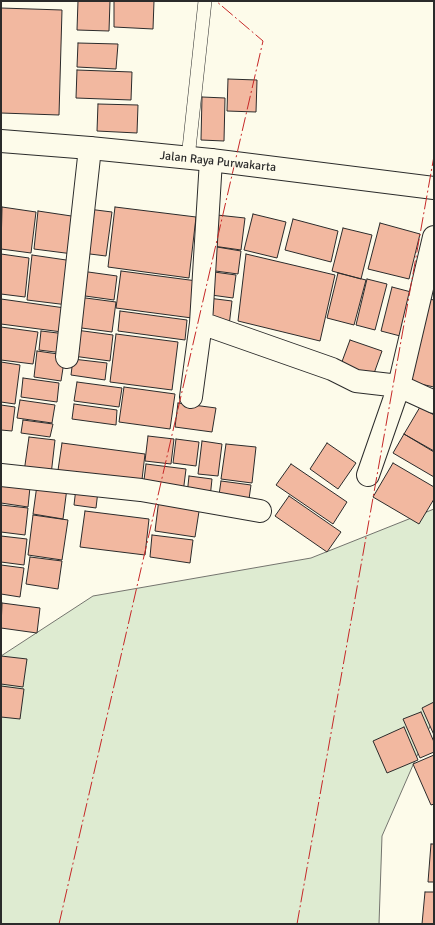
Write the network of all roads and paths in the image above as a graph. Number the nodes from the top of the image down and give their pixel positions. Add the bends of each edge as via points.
1 (205, 1) edge
2 (1, 141) edge
3 (90, 148) junction
4 (188, 158) junction
5 (211, 160) junction
6 (434, 188) edge
7 (434, 237) edge
8 (200, 323) junction
9 (67, 357) dead end
10 (399, 386) junction
11 (191, 397) dead end
12 (434, 402) edge
13 (1, 475) edge
14 (368, 475) dead end
15 (260, 511) dead end

1 - 4 lane
2 - 3 main road, Jalan Raya Purwakarta
3 - 4 main road, Jalan Raya Purwakarta
3 - 9 main road
4 - 5 main road, Jalan Raya Purwakarta
5 - 6 main road, Jalan Raya Purwakarta
5 - 8 main road
7 - 10 main road
8 - 10 main road via 332,369 356,381
8 - 11 main road
10 - 12 main road
10 - 14 main road
13 - 15 main road via 141,490

